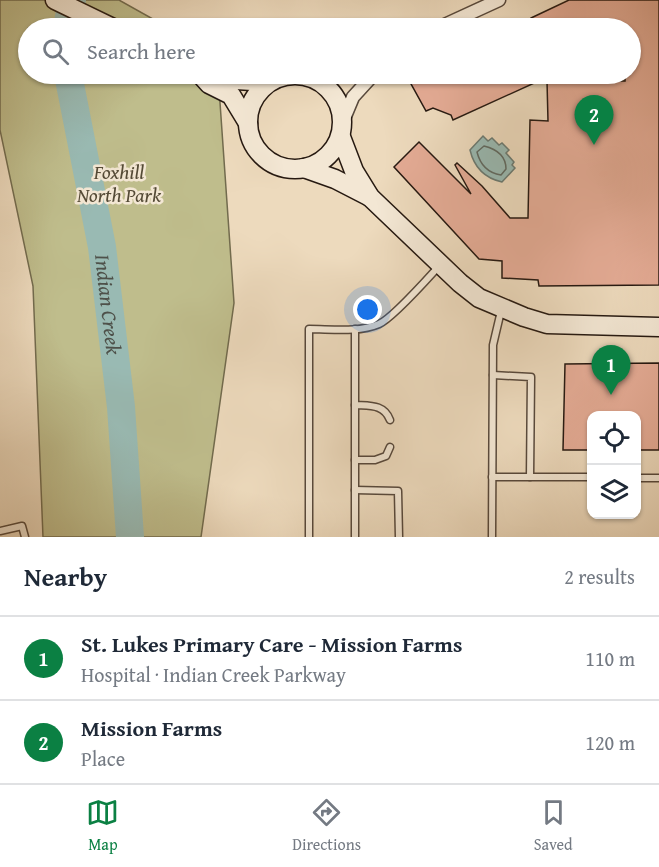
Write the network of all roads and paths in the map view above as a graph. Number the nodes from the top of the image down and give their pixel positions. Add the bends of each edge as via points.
1 (56, 0) edge
2 (499, 0) edge
3 (93, 18) edge
4 (460, 18) edge
5 (209, 84) edge
6 (268, 84) edge
7 (323, 84) edge
8 (365, 84) edge
9 (248, 123) junction
10 (342, 129) junction
11 (304, 168) junction
12 (370, 197) junction
13 (441, 265) junction
14 (501, 307) junction
15 (659, 327) edge
16 (355, 329) junction
17 (493, 375) junction
18 (355, 405) junction
19 (390, 420) dead end
20 (390, 447) dead end
21 (355, 460) junction
22 (492, 477) junction
23 (530, 477) junction
24 (587, 477) edge
25 (641, 478) edge
26 (659, 478) edge
27 (355, 490) junction
28 (0, 531) edge
29 (25, 537) edge
30 (309, 537) edge
31 (355, 537) edge
32 (399, 537) edge
33 (492, 537) edge

1 - 3 street
2 - 4 street
5 - 9 street via 231,95
6 - 9 street via 250,106
7 - 10 street via 340,105
8 - 10 street via 353,97
9 - 11 street via 259,153 272,164
10 - 11 street via 333,152
10 - 12 street via 354,171
11 - 12 street
12 - 13 street
13 - 14 street via 479,298
13 - 16 lane via 380,324
14 - 15 street via 547,324
14 - 17 lane via 493,345
16 - 18 lane
16 - 30 lane via 309,329
17 - 22 lane
17 - 23 lane via 531,377
18 - 19 lane via 379,407
18 - 21 lane
20 - 21 lane via 386,456
21 - 27 lane
22 - 23 lane
22 - 33 lane
23 - 24 lane
25 - 26 lane
27 - 31 lane
27 - 32 lane via 398,491
28 - 29 lane via 22,526

